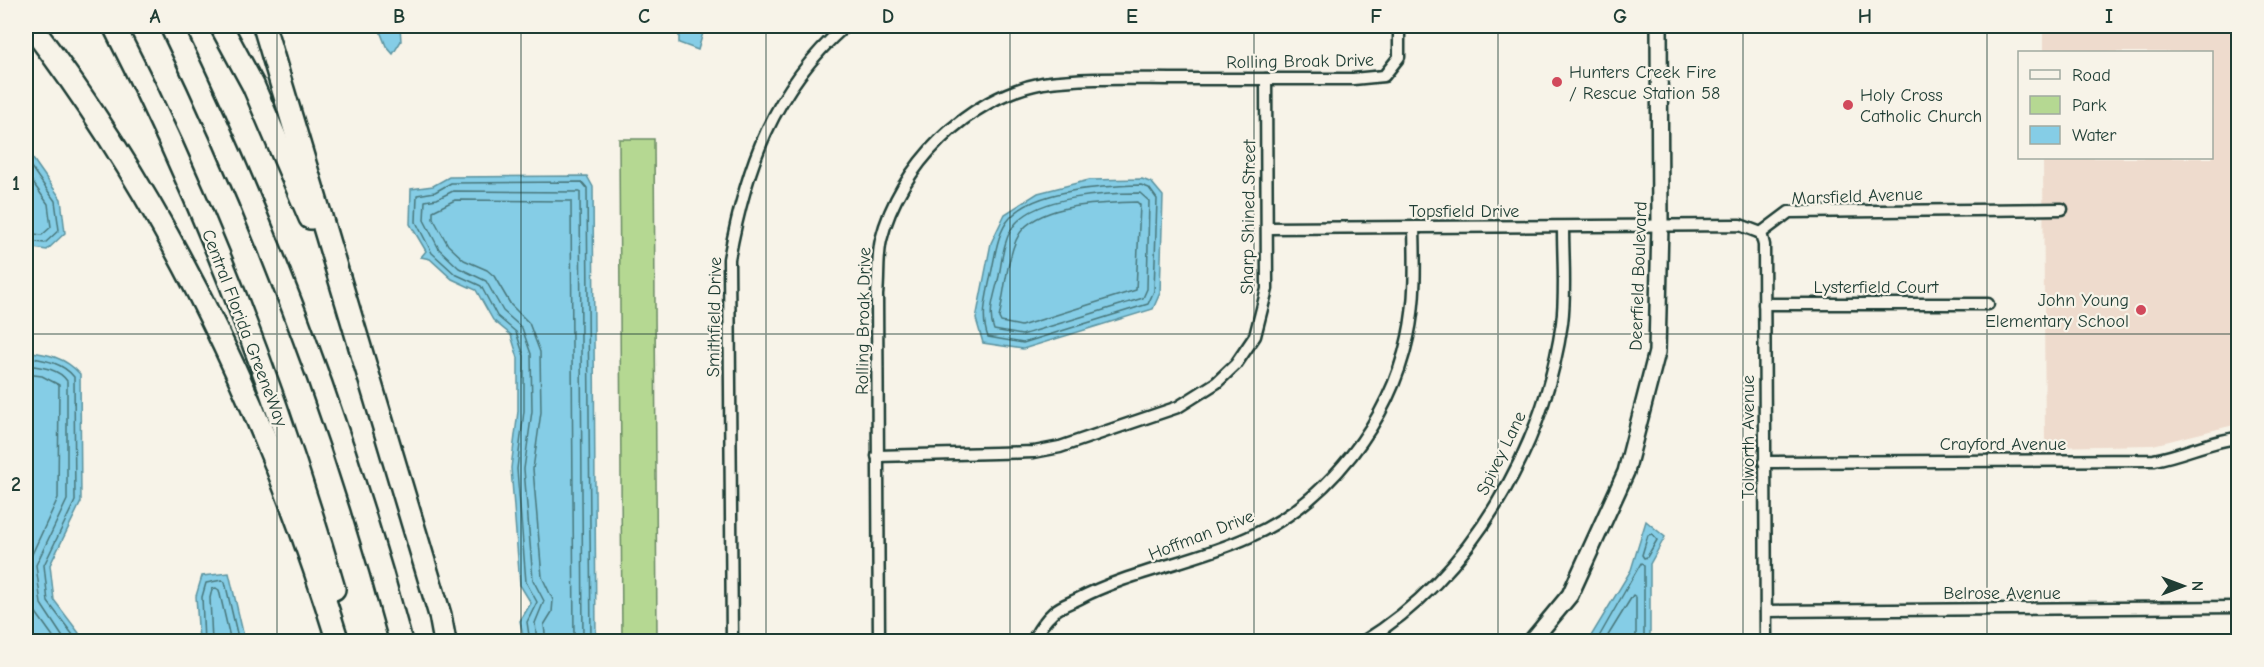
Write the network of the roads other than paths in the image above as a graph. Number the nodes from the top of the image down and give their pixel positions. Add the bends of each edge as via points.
1 (32, 26) edge
2 (114, 26) edge
3 (171, 26) edge
4 (221, 26) edge
5 (264, 26) edge
6 (845, 26) edge
7 (1399, 26) edge
8 (1659, 26) edge
9 (1266, 79) junction
10 (2062, 209) dead end
11 (1660, 225) junction
12 (1268, 228) junction
13 (1414, 228) junction
14 (1563, 228) junction
15 (1761, 233) junction
16 (347, 302) junction
17 (1764, 304) junction
18 (1988, 304) dead end
19 (2238, 438) edge
20 (878, 456) junction
21 (1764, 462) junction
22 (2238, 607) edge
23 (1766, 611) junction
24 (338, 642) edge
25 (348, 642) edge
26 (401, 642) edge
27 (445, 642) edge
28 (732, 642) edge
29 (879, 642) edge
30 (1033, 642) edge
31 (1363, 642) edge
32 (1531, 642) edge
33 (1766, 642) edge

1 - 24 highway via 75,83 147,196 207,308 252,407
2 - 25 highway, Central Florida GreeneWay via 180,165 247,330 300,478
3 - 26 highway via 227,144 303,332 352,472
4 - 16 highway via 253,86
5 - 16 highway
6 - 28 street, Smithfield Drive via 790,85 759,147 740,201 729,259
7 - 9 street, Rolling Broak Drive via 1400,57 1384,76
8 - 11 street, Deerfield Boulevard
9 - 12 street, Sharp Shined Street
9 - 20 street, Rolling Broak Drive via 1043,84 1011,94 972,114 943,135 911,172 893,204 881,242
10 - 15 street, Marsfield Avenue via 1789,212
11 - 14 street, Topsfield Drive
11 - 15 street via 1740,225
11 - 32 street, Deerfield Boulevard via 1658,352 1626,472 1570,594
12 - 13 street, Topsfield Drive
12 - 20 street, Sharp Shined Street via 1267,289 1255,336 1236,364 1216,383 1178,407 1034,452
13 - 14 street, Topsfield Drive
13 - 30 street, Hoffman Drive via 1416,284 1408,337 1395,378 1383,407 1336,473 1308,500 1250,537 1096,589 1054,611
14 - 31 street, Spivey Lane via 1562,322 1533,433 1508,485 1447,570
15 - 17 street, Tolworth Avenue
16 - 27 highway via 395,457
17 - 18 street, Lysterfield Court
17 - 21 street, Tolworth Avenue
19 - 21 street, Crayford Avenue via 2154,460
20 - 29 street, Rolling Broak Drive
21 - 23 street, Tolworth Avenue
22 - 23 street, Belrose Avenue
23 - 33 street, Tolworth Avenue

